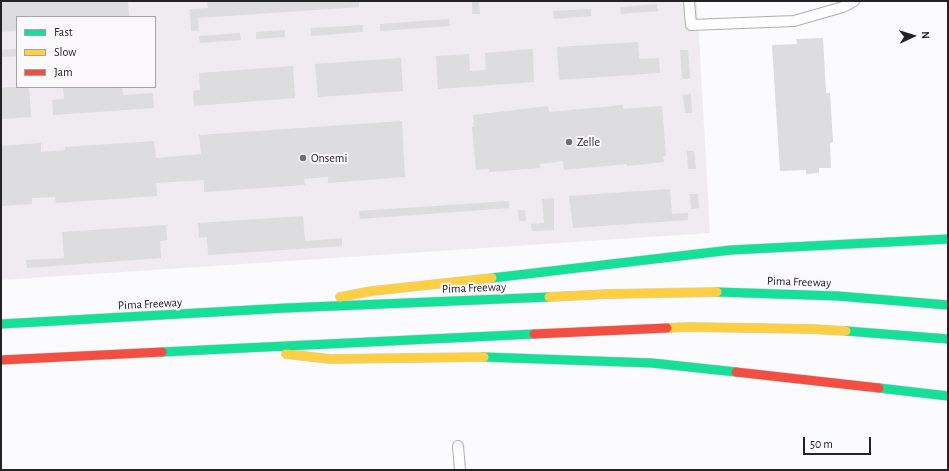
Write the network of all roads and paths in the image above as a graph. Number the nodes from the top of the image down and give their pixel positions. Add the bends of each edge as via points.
1 (689, 1) edge
2 (854, 1) edge
3 (948, 239) edge
4 (948, 305) edge
5 (286, 308) junction
6 (1, 324) edge
7 (948, 339) edge
8 (233, 348) junction
9 (1, 360) edge
10 (948, 396) edge
11 (458, 446) dead end
12 (460, 470) edge

1 - 2 street via 691,25 794,21 843,7
3 - 5 highway via 723,251 372,290
4 - 5 highway, Pima Freeway via 838,296 730,292 608,294
5 - 6 highway, Pima Freeway
7 - 8 highway via 866,332 689,327
8 - 9 highway
8 - 10 highway via 330,359 483,357 652,363
11 - 12 street

